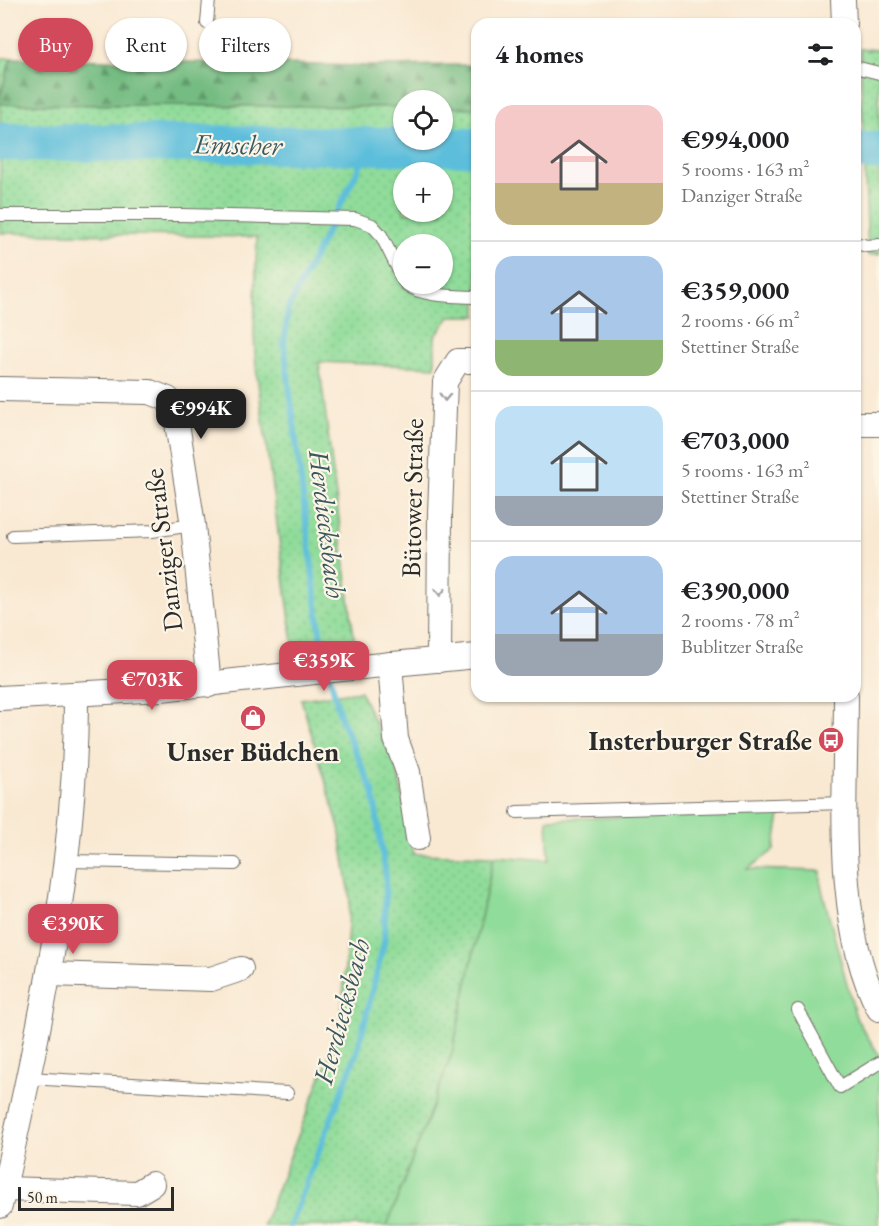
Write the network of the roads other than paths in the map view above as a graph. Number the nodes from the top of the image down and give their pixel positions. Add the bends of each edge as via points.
1 (209, 0) edge
2 (843, 0) edge
3 (207, 18) edge
4 (844, 18) edge
5 (861, 68) edge
6 (879, 73) edge
7 (0, 214) edge
8 (861, 244) edge
9 (879, 245) edge
10 (393, 259) edge
11 (434, 294) edge
12 (471, 297) edge
13 (471, 361) edge
14 (0, 390) edge
15 (861, 424) edge
16 (879, 424) edge
17 (193, 525) junction
18 (13, 536) dead end
19 (471, 657) edge
20 (439, 660) junction
21 (390, 664) junction
22 (208, 685) junction
23 (76, 695) junction
24 (0, 698) edge
25 (846, 702) edge
26 (846, 803) junction
27 (517, 812) dead end
28 (418, 838) dead end
29 (67, 861) junction
30 (235, 864) dead end
31 (241, 969) dead end
32 (49, 974) junction
33 (879, 1009) edge
34 (798, 1010) dead end
35 (879, 1063) edge
36 (28, 1078) junction
37 (287, 1093) dead end
38 (152, 1184) dead end
39 (2, 1198) edge

1 - 3 lane
2 - 4 street
5 - 6 lane
7 - 10 lane via 356,219 372,225
8 - 9 lane
11 - 12 lane
13 -> 20 street, Bütower Straße via 458,361 445,382
14 - 17 street, Danziger Straße via 150,392 168,399 176,417
15 - 16 street
17 - 18 lane via 152,531
17 - 22 street, Danziger Straße
19 - 20 street
20 - 21 street
21 - 22 street
21 - 28 street via 396,740 408,772
22 - 23 street
23 - 24 street
23 - 29 street via 75,774
25 - 26 street
26 - 27 lane
26 - 33 street via 845,867 851,914 862,964
29 - 30 lane
29 - 32 street
31 - 32 street via 211,979
32 - 36 street
34 - 35 lane via 840,1087
36 - 37 lane
36 - 39 street
38 - 39 street via 137,1193

